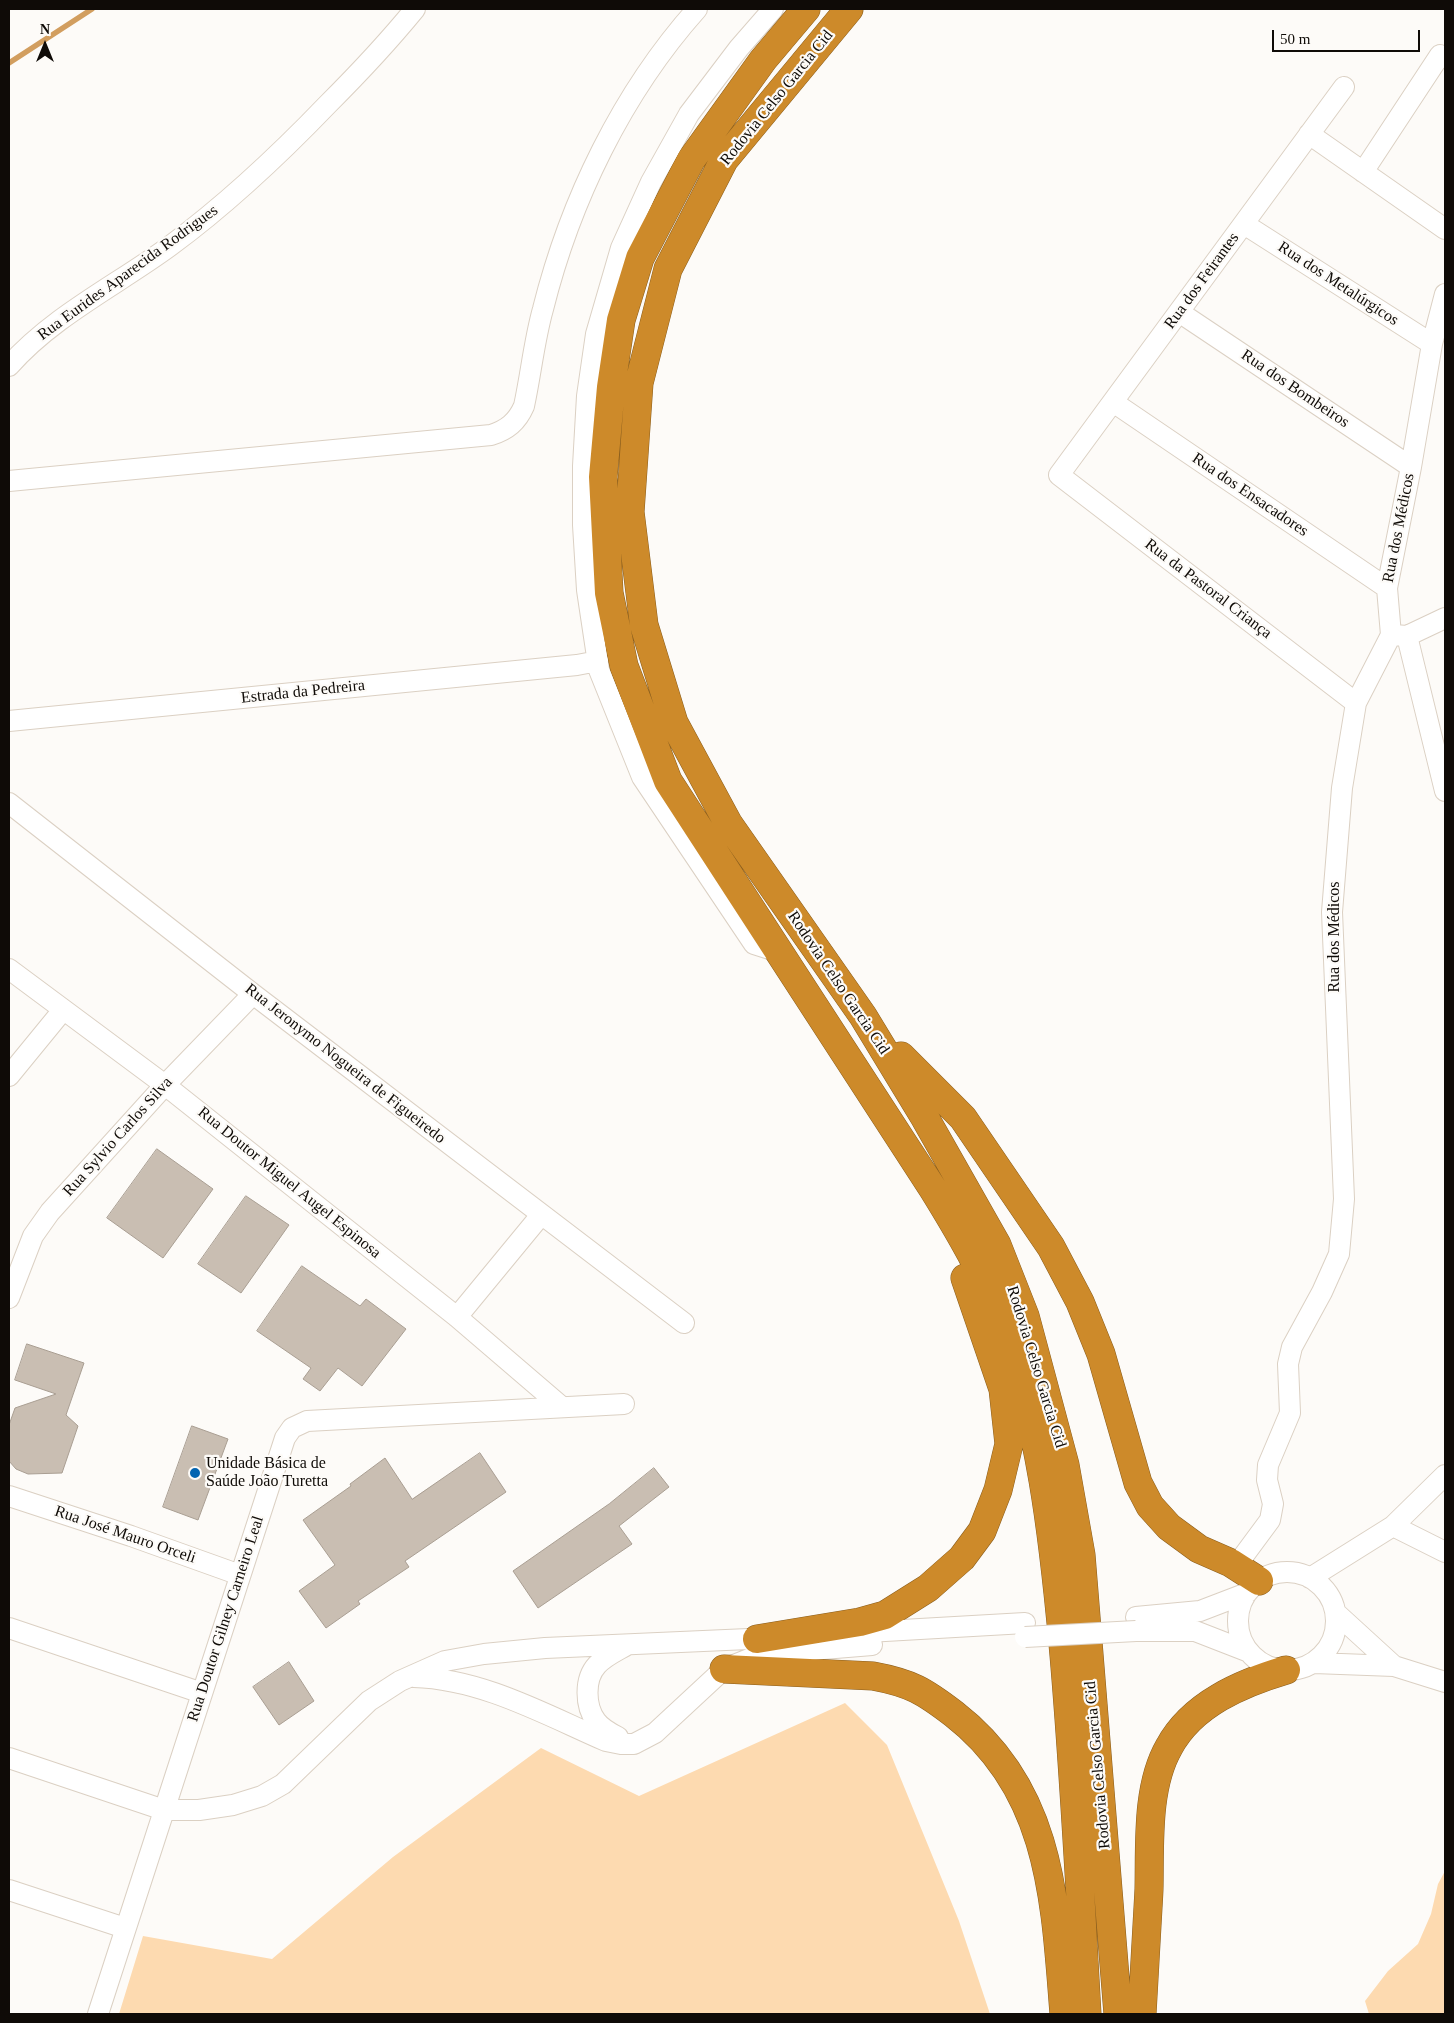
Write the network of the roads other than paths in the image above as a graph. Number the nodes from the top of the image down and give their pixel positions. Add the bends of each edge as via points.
1 (416, 9) edge
2 (697, 9) edge
3 (773, 9) edge
4 (806, 9) edge
5 (848, 9) edge
6 (1443, 56) edge
7 (1344, 86) dead end
8 (1309, 134) junction
9 (1363, 172) junction
10 (1244, 224) junction
11 (1445, 230) edge
12 (1445, 294) edge
13 (1179, 312) junction
14 (1432, 344) junction
15 (9, 366) edge
16 (1113, 402) junction
17 (1411, 467) junction
18 (1059, 475) joint
19 (9, 482) edge
20 (1387, 588) junction
21 (1445, 618) edge
22 (1399, 636) junction
23 (598, 661) junction
24 (1356, 703) junction
25 (9, 721) edge
26 (1445, 791) edge
27 (9, 803) edge
28 (779, 952) junction
29 (9, 969) edge
30 (253, 994) junction
31 (63, 1010) junction
32 (862, 1016) junction
33 (9, 1076) edge
34 (165, 1084) junction
35 (934, 1189) junction
36 (541, 1215) junction
37 (9, 1298) edge
38 (457, 1317) junction
39 (684, 1323) dead end
40 (624, 1404) dead end
41 (562, 1407) junction
42 (1445, 1475) edge
43 (9, 1496) edge
44 (1394, 1526) junction
45 (1445, 1552) edge
46 (1236, 1566) junction
47 (240, 1575) junction
48 (1310, 1578) junction
49 (1253, 1587) junction
50 (1336, 1613) junction
51 (1136, 1624) junction
52 (9, 1628) edge
53 (1026, 1630) junction
54 (757, 1639) junction
55 (629, 1644) junction
56 (1249, 1652) junction
57 (1314, 1663) junction
58 (1394, 1666) junction
59 (724, 1670) junction
60 (1286, 1670) junction
61 (412, 1677) junction
62 (1445, 1682) edge
63 (202, 1693) junction
64 (634, 1744) junction
65 (9, 1758) edge
66 (164, 1810) junction
67 (9, 1890) edge
68 (125, 1928) junction
69 (98, 2014) edge
70 (1064, 2014) edge
71 (1087, 2014) edge
72 (1118, 2014) edge
73 (1142, 2014) edge

1 - 15 street, Rua Eurides Aparecida Rodrigues via 345,87 258,173 171,245 54,325
2 - 19 street via 645,78 585,185 568,226 542,310 524,406 507,428 491,435
3 - 23 street via 689,114 651,182 621,248 596,334 587,406 583,525 586,590
4 - 28 highway, Rodovia Celso Garcia Cid via 763,60 692,160 640,258 621,320 603,477 609,593 624,666 668,781
5 - 32 highway, Rodovia Celso Garcia Cid via 724,160 668,269 639,383 630,512 644,625 674,723 728,823
6 - 9 street
7 - 8 street, Rua dos Feirantes
8 - 9 street
8 - 10 street, Rua dos Feirantes
9 - 11 street
10 - 13 street, Rua dos Feirantes
10 - 14 street, Rua dos Metalúrgicos
12 - 14 street, Rua dos Médicos
13 - 16 street, Rua dos Feirantes
13 - 17 street, Rua dos Bombeiros
14 - 17 street, Rua dos Médicos
16 - 18 street, Rua dos Feirantes
16 - 20 street, Rua dos Ensacadores
17 - 20 street, Rua dos Médicos
18 - 24 street, Rua da Pastoral Criança
20 - 22 street, Rua dos Médicos
21 - 22 street
22 - 24 street, Rua dos Médicos
22 - 26 street
23 - 25 street, Estrada da Pedreira
23 - 28 street via 642,777 754,944
24 - 46 street, Rua dos Médicos via 1342,788 1332,912 1344,1198 1339,1254 1292,1347 1288,1364 1290,1413 1268,1465 1267,1480 1273,1504 1270,1520
27 - 30 street, Rua Jeronymo Nogueira de Figueiredo
28 - 35 highway, Rodovia Celso Garcia Cid
29 - 31 street, Rua Doutor Miguel Augel Espinosa
30 - 34 street, Rua Sylvio Carlos Silva
30 - 36 street, Rua Jeronymo Nogueira de Figueiredo
31 - 33 street
31 - 34 street, Rua Doutor Miguel Augel Espinosa
32 - 46 highway via 963,1118 1051,1247 1080,1302 1101,1354 1138,1483 1150,1506 1170,1528 1199,1549
32 - 72 highway, Rodovia Celso Garcia Cid via 997,1245 1025,1316 1065,1465 1081,1555
34 - 37 street, Rua Sylvio Carlos Silva via 50,1212 33,1236
34 - 38 street, Rua Doutor Miguel Augel Espinosa
35 - 54 highway via 1003,1389 1009,1444 998,1490 982,1531 962,1558 928,1588 885,1615
35 - 71 highway, Rodovia Celso Garcia Cid via 962,1237 1002,1320 1023,1387 1040,1466 1055,1558 1068,1698
36 - 38 street
36 - 39 street, Rua Jeronymo Nogueira de Figueiredo
38 - 41 street, Rua Doutor Miguel Augel Espinosa
40 - 41 street, Rua Doutor Gilney Carneiro Leal
41 - 47 street, Rua Doutor Gilney Carneiro Leal via 299,1424 285,1438
42 - 44 street
43 - 47 street, Rua José Mauro Orceli
44 - 45 street
44 - 48 street
46 - 49 highway
47 - 63 street, Rua Doutor Gilney Carneiro Leal
48 - 49 street via 1287,1572 1274,1574
48 - 50 street via 1328,1594
49 - 51 street via 1200,1610
49 - 56 street via 1241,1604 1238,1616 1242,1641
50 - 57 street via 1332,1642
50 - 58 street
51 - 53 street
51 - 56 street via 1195,1631
52 - 63 street
53 - 54 street
53 - 59 street via 774,1652
54 - 55 street
55 - 61 street via 484,1654 445,1661
55 - 64 street via 596,1666 588,1684 588,1694 596,1721
56 - 60 street via 1265,1666
57 - 58 street
57 - 60 street via 1301,1669
58 - 62 street
59 - 64 street via 655,1733
59 - 70 highway via 873,1676 910,1684 933,1698 983,1740 1021,1794 1036,1827 1056,1911
60 - 73 highway via 1233,1689 1204,1708 1182,1728 1168,1748 1158,1775 1151,1821
61 - 64 street via 450,1680 485,1689 606,1741
61 - 66 street via 394,1684 369,1701 283,1784 262,1796 199,1810
63 - 66 street, Rua Doutor Gilney Carneiro Leal
65 - 66 street
66 - 68 street, Rua Doutor Gilney Carneiro Leal
67 - 68 street
68 - 69 street, Rua Doutor Gilney Carneiro Leal

